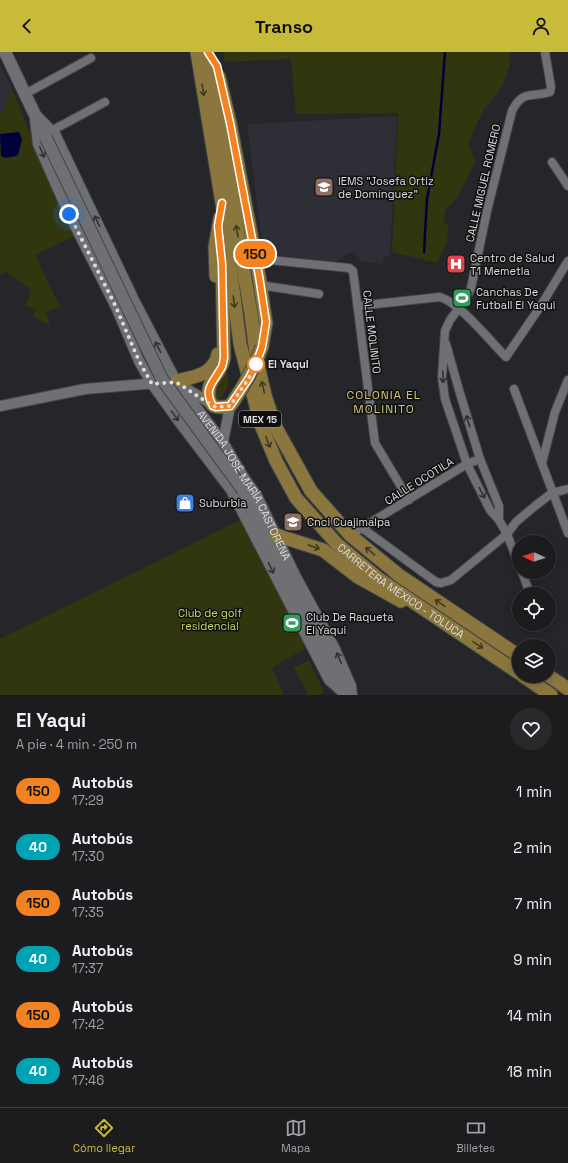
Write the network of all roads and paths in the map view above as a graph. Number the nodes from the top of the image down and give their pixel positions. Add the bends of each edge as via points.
1 (5, 52) edge
2 (197, 52) edge
3 (208, 52) edge
4 (545, 52) edge
5 (90, 58) dead end
6 (25, 94) junction
7 (105, 102) dead end
8 (34, 114) junction
9 (50, 134) junction
10 (552, 162) dead end
11 (568, 186) edge
12 (222, 203) junction
13 (218, 226) junction
14 (260, 259) dead end
15 (568, 261) edge
16 (266, 286) dead end
17 (319, 294) dead end
18 (134, 300) junction
19 (358, 306) junction
20 (116, 307) junction
21 (458, 307) junction
22 (444, 338) junction
23 (568, 380) edge
24 (176, 382) junction
25 (152, 384) junction
26 (514, 389) dead end
27 (233, 403) junction
28 (0, 406) edge
29 (213, 406) junction
30 (223, 442) junction
31 (480, 459) junction
32 (542, 463) junction
33 (467, 464) junction
34 (568, 489) edge
35 (552, 493) junction
36 (409, 500) junction
37 (500, 520) junction
38 (362, 528) junction
39 (568, 533) edge
40 (507, 534) junction
41 (276, 535) junction
42 (350, 535) junction
43 (512, 547) edge
44 (448, 625) junction
45 (512, 651) edge
46 (512, 668) edge
47 (556, 681) edge
48 (533, 683) edge
49 (568, 689) edge
50 (346, 695) edge
51 (350, 695) edge
52 (551, 695) edge

1 - 6 main road, AVENIDA JOSÉ MARÍA CASTORENA
2 -> 12 main road, CARRETERA MÉXICO - TOLUCA / MEX 15
3 - 27 main road, bridge via 217,66 234,142 266,322 256,364
42 -> 3 main road, CARRETERA MÉXICO - TOLUCA / MEX 15 via 311,491 301,475 275,426 265,395 257,361
4 - 21 street, CALLE MIGUEL ROMERO via 550,92 528,95 517,100 512,111 471,288
5 - 6 street
6 - 8 main road, AVENIDA JOSÉ MARÍA CASTORENA
7 - 9 street
8 - 9 main road, AVENIDA JOSÉ MARÍA CASTORENA
8 -> 20 street, AVENIDA JOSÉ MARÍA CASTORENA via 38,144 69,214
18 -> 9 street, AVENIDA JOSÉ MARÍA CASTORENA via 99,225
9 - 51 main road, AVENIDA JOSÉ MARÍA CASTORENA, bridge via 162,379 243,490
10 - 11 street
12 - 13 main road
12 -> 44 main road, CARRETERA MÉXICO - TOLUCA / MEX 15 via 240,344 262,425 276,461 296,498 338,544 380,579
13 - 24 main road via 215,247 220,344 217,357 214,364 201,375
13 - 29 main road via 222,264 224,358 221,370 209,388 209,398
14 - 19 street, CALLE MOLINITO via 349,268 353,271
15 - 21 street via 506,357
16 - 17 street
18 - 20 street
24 -> 18 street, AVENIDA JOSÉ MARÍA CASTORENA
19 - 21 street via 440,297
19 - 36 street, CALLE MOLINITO via 374,443
20 - 25 street, AVENIDA JOSÉ MARÍA CASTORENA via 139,361
21 - 22 street via 447,325
31 -> 22 street
22 -> 33 street via 442,377 445,400
23 - 32 street via 555,412
24 - 25 street
24 - 29 street
24 - 30 street, AVENIDA JOSÉ MARÍA CASTORENA
25 - 28 street via 85,389
25 -> 50 street, AVENIDA JOSÉ MARÍA CASTORENA via 231,490 329,680
26 - 32 street
27 - 29 main road
27 - 30 street
30 - 41 street, AVENIDA JOSÉ MARÍA CASTORENA via 257,496
31 - 33 street, CALLE OCOTILA
31 - 37 street via 499,506
32 - 35 street
33 - 36 street, CALLE OCOTILA
33 -> 37 street via 490,510
34 - 35 street
35 - 39 street
35 - 40 street via 523,515
36 - 38 street, CALLE OCOTILA
37 - 40 street
38 - 40 street via 436,582 441,583 451,580
38 - 42 street, CALLE OCOTILA
40 - 43 street
41 -> 44 main road via 323,550 382,592
51 -> 41 street, AVENIDA JOSÉ MARÍA CASTORENA via 351,686 334,647
45 -> 42 main road, CARRETERA MÉXICO - TOLUCA / MEX 15 via 400,576
44 -> 46 main road, CARRETERA MÉXICO - TOLUCA / MEX 15
47 - 49 main road
48 - 52 main road

